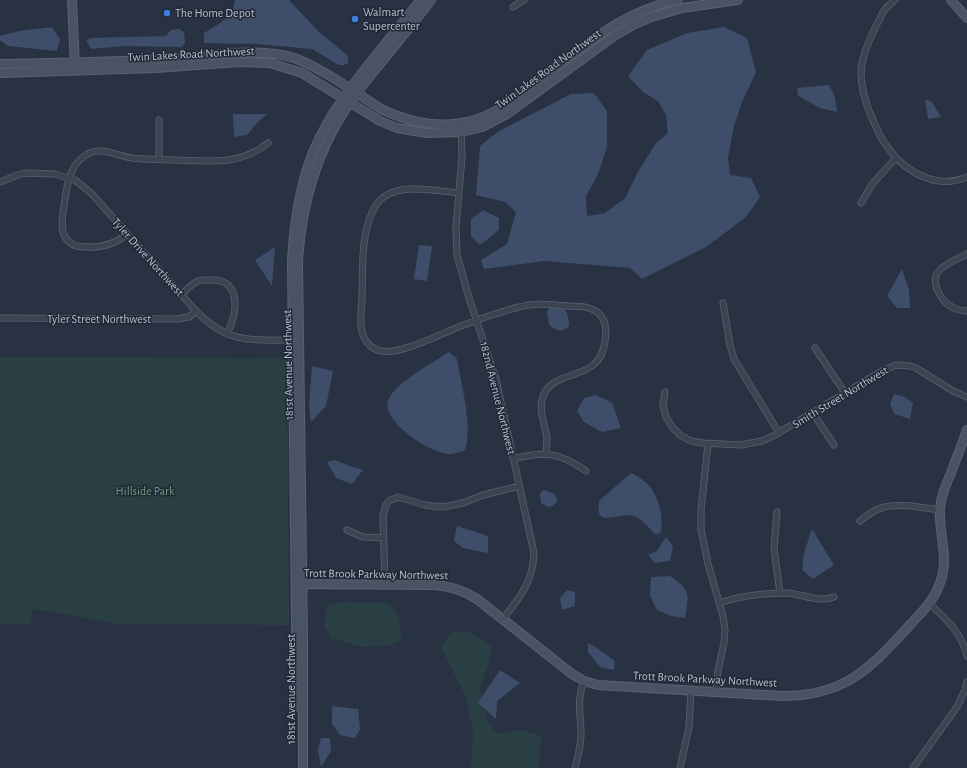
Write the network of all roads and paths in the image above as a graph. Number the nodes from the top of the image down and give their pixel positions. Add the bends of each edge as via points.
1 (72, 0) edge
2 (421, 0) edge
3 (431, 0) edge
4 (524, 0) edge
5 (678, 0) edge
6 (738, 0) edge
7 (895, 0) edge
8 (950, 1) edge
9 (890, 2) edge
10 (513, 7) dead end
11 (967, 18) edge
12 (75, 62) junction
13 (0, 64) edge
14 (75, 72) junction
15 (0, 73) edge
16 (353, 91) junction
17 (346, 100) junction
18 (159, 120) dead end
19 (461, 123) junction
20 (462, 132) junction
21 (268, 143) dead end
22 (896, 158) junction
23 (159, 159) junction
24 (967, 177) edge
25 (70, 178) junction
26 (0, 182) edge
27 (459, 193) junction
28 (861, 203) dead end
29 (127, 234) junction
30 (967, 254) edge
31 (182, 294) junction
32 (724, 303) dead end
33 (196, 311) junction
34 (967, 311) edge
35 (0, 318) edge
36 (476, 320) junction
37 (227, 334) junction
38 (296, 340) junction
39 (815, 348) dead end
40 (665, 392) dead end
41 (845, 393) junction
42 (967, 397) edge
43 (813, 413) junction
44 (967, 430) edge
45 (779, 433) junction
46 (708, 444) junction
47 (834, 445) dead end
48 (546, 454) junction
49 (513, 459) junction
50 (586, 471) dead end
51 (520, 486) junction
52 (940, 510) junction
53 (777, 512) dead end
54 (860, 521) dead end
55 (347, 530) dead end
56 (384, 538) junction
57 (299, 584) junction
58 (385, 585) junction
59 (780, 593) junction
60 (834, 597) dead end
61 (719, 603) junction
62 (929, 603) junction
63 (503, 619) junction
64 (967, 656) edge
65 (584, 681) junction
66 (967, 682) edge
67 (690, 690) junction
68 (716, 691) junction
69 (298, 768) edge
70 (303, 768) edge
71 (575, 768) edge
72 (680, 768) edge
73 (913, 768) edge

1 - 12 main road
2 - 16 main road, 181st Avenue Northwest
3 - 16 main road, 181st Avenue Northwest
4 - 10 street
5 - 19 main road, Twin Lakes Road Northwest via 651,7 624,20 501,108
6 - 20 main road, Twin Lakes Road Northwest via 682,8 633,25 507,114 482,127
7 - 9 street
8 - 11 main road
9 - 22 street via 864,53 861,76 863,90 876,127
12 - 13 main road, Twin Lakes Road Northwest
12 - 14 main road
12 - 16 main road, Twin Lakes Road Northwest via 265,53 305,62
14 - 15 main road, Twin Lakes Road Northwest
14 - 17 main road, Twin Lakes Road Northwest via 260,62 302,73
16 - 17 main road, 181st Avenue Northwest
16 - 19 main road, Twin Lakes Road Northwest via 381,109 407,120 435,125
17 - 20 main road, Twin Lakes Road Northwest via 380,121 397,128 427,133
17 - 38 main road, 181st Avenue Northwest via 332,116 319,138 300,193 292,262
18 - 23 street
19 - 20 street, 182nd Avenue Northwest
20 - 27 street, 182nd Avenue Northwest
21 - 23 street via 252,154 231,160
22 - 24 street via 910,169 932,180 953,182
22 - 28 street via 873,183
23 - 25 street via 95,152 80,159
25 - 26 street, Tyler Drive Northwest via 55,174 25,173
25 - 29 street, Tyler Drive Northwest via 86,188
25 - 29 street via 62,223 62,233 68,241 81,247 104,247 117,242
27 - 36 street, 182nd Avenue Northwest via 457,255
27 - 36 street via 404,189 393,192 379,202 370,218 365,238 361,331 369,344 387,352 410,346
29 - 31 street, Tyler Drive Northwest
30 - 34 street via 943,267 935,278 936,287 946,303 955,309
31 - 33 street, Tyler Drive Northwest
31 - 37 street via 198,280 218,280 226,283 233,292 235,301 234,315
32 - 45 street via 734,359
33 - 35 street, Tyler Street Northwest via 189,317 177,319
33 - 37 street, Tyler Drive Northwest via 212,326
36 - 48 street via 535,304 586,307 594,310 603,319 606,327 604,345 597,362 590,368 554,383 544,395 541,406 547,440
36 - 49 street, 182nd Avenue Northwest via 496,379
37 - 38 street, Tyler Drive Northwest via 251,340
38 - 57 main road, 181st Avenue Northwest
39 - 41 street
40 - 46 street, Smith Street Northwest via 664,412 672,426 686,438
41 - 42 street, Smith Street Northwest via 889,367 903,365 916,368 947,388
41 - 43 street, Smith Street Northwest
43 - 45 street, Smith Street Northwest
43 - 47 street
44 - 52 main road, Trott Brook Parkway Northwest via 944,490
45 - 46 street, Smith Street Northwest via 748,444
46 - 61 street via 701,529
48 - 49 street
48 - 50 street via 559,456
49 - 51 street, 182nd Avenue Northwest
51 - 56 street via 483,494 448,506 419,504 404,498 394,498 386,504 384,510
51 - 63 street, 182nd Avenue Northwest via 534,553 532,569 525,589
52 - 54 street via 887,506 875,510
52 - 62 main road, Trott Brook Parkway Northwest via 944,571
53 - 59 street via 774,548
55 - 56 street via 364,537
56 - 58 street
57 - 58 main road, Trott Brook Parkway Northwest
57 - 69 main road, 181st Avenue Northwest
57 - 70 main road, 181st Avenue Northwest
58 - 63 main road, Trott Brook Parkway Northwest via 434,585 462,590
59 - 60 street via 821,600
59 - 61 street
61 - 68 street via 725,638
62 - 64 street via 956,631
62 - 68 main road, Trott Brook Parkway Northwest via 863,672 835,687 798,696
63 - 65 main road, Trott Brook Parkway Northwest
65 - 67 main road, Trott Brook Parkway Northwest via 603,686
65 - 71 street via 579,699 581,739
66 - 73 street via 958,707
67 - 68 main road, Trott Brook Parkway Northwest
67 - 72 street via 689,727

